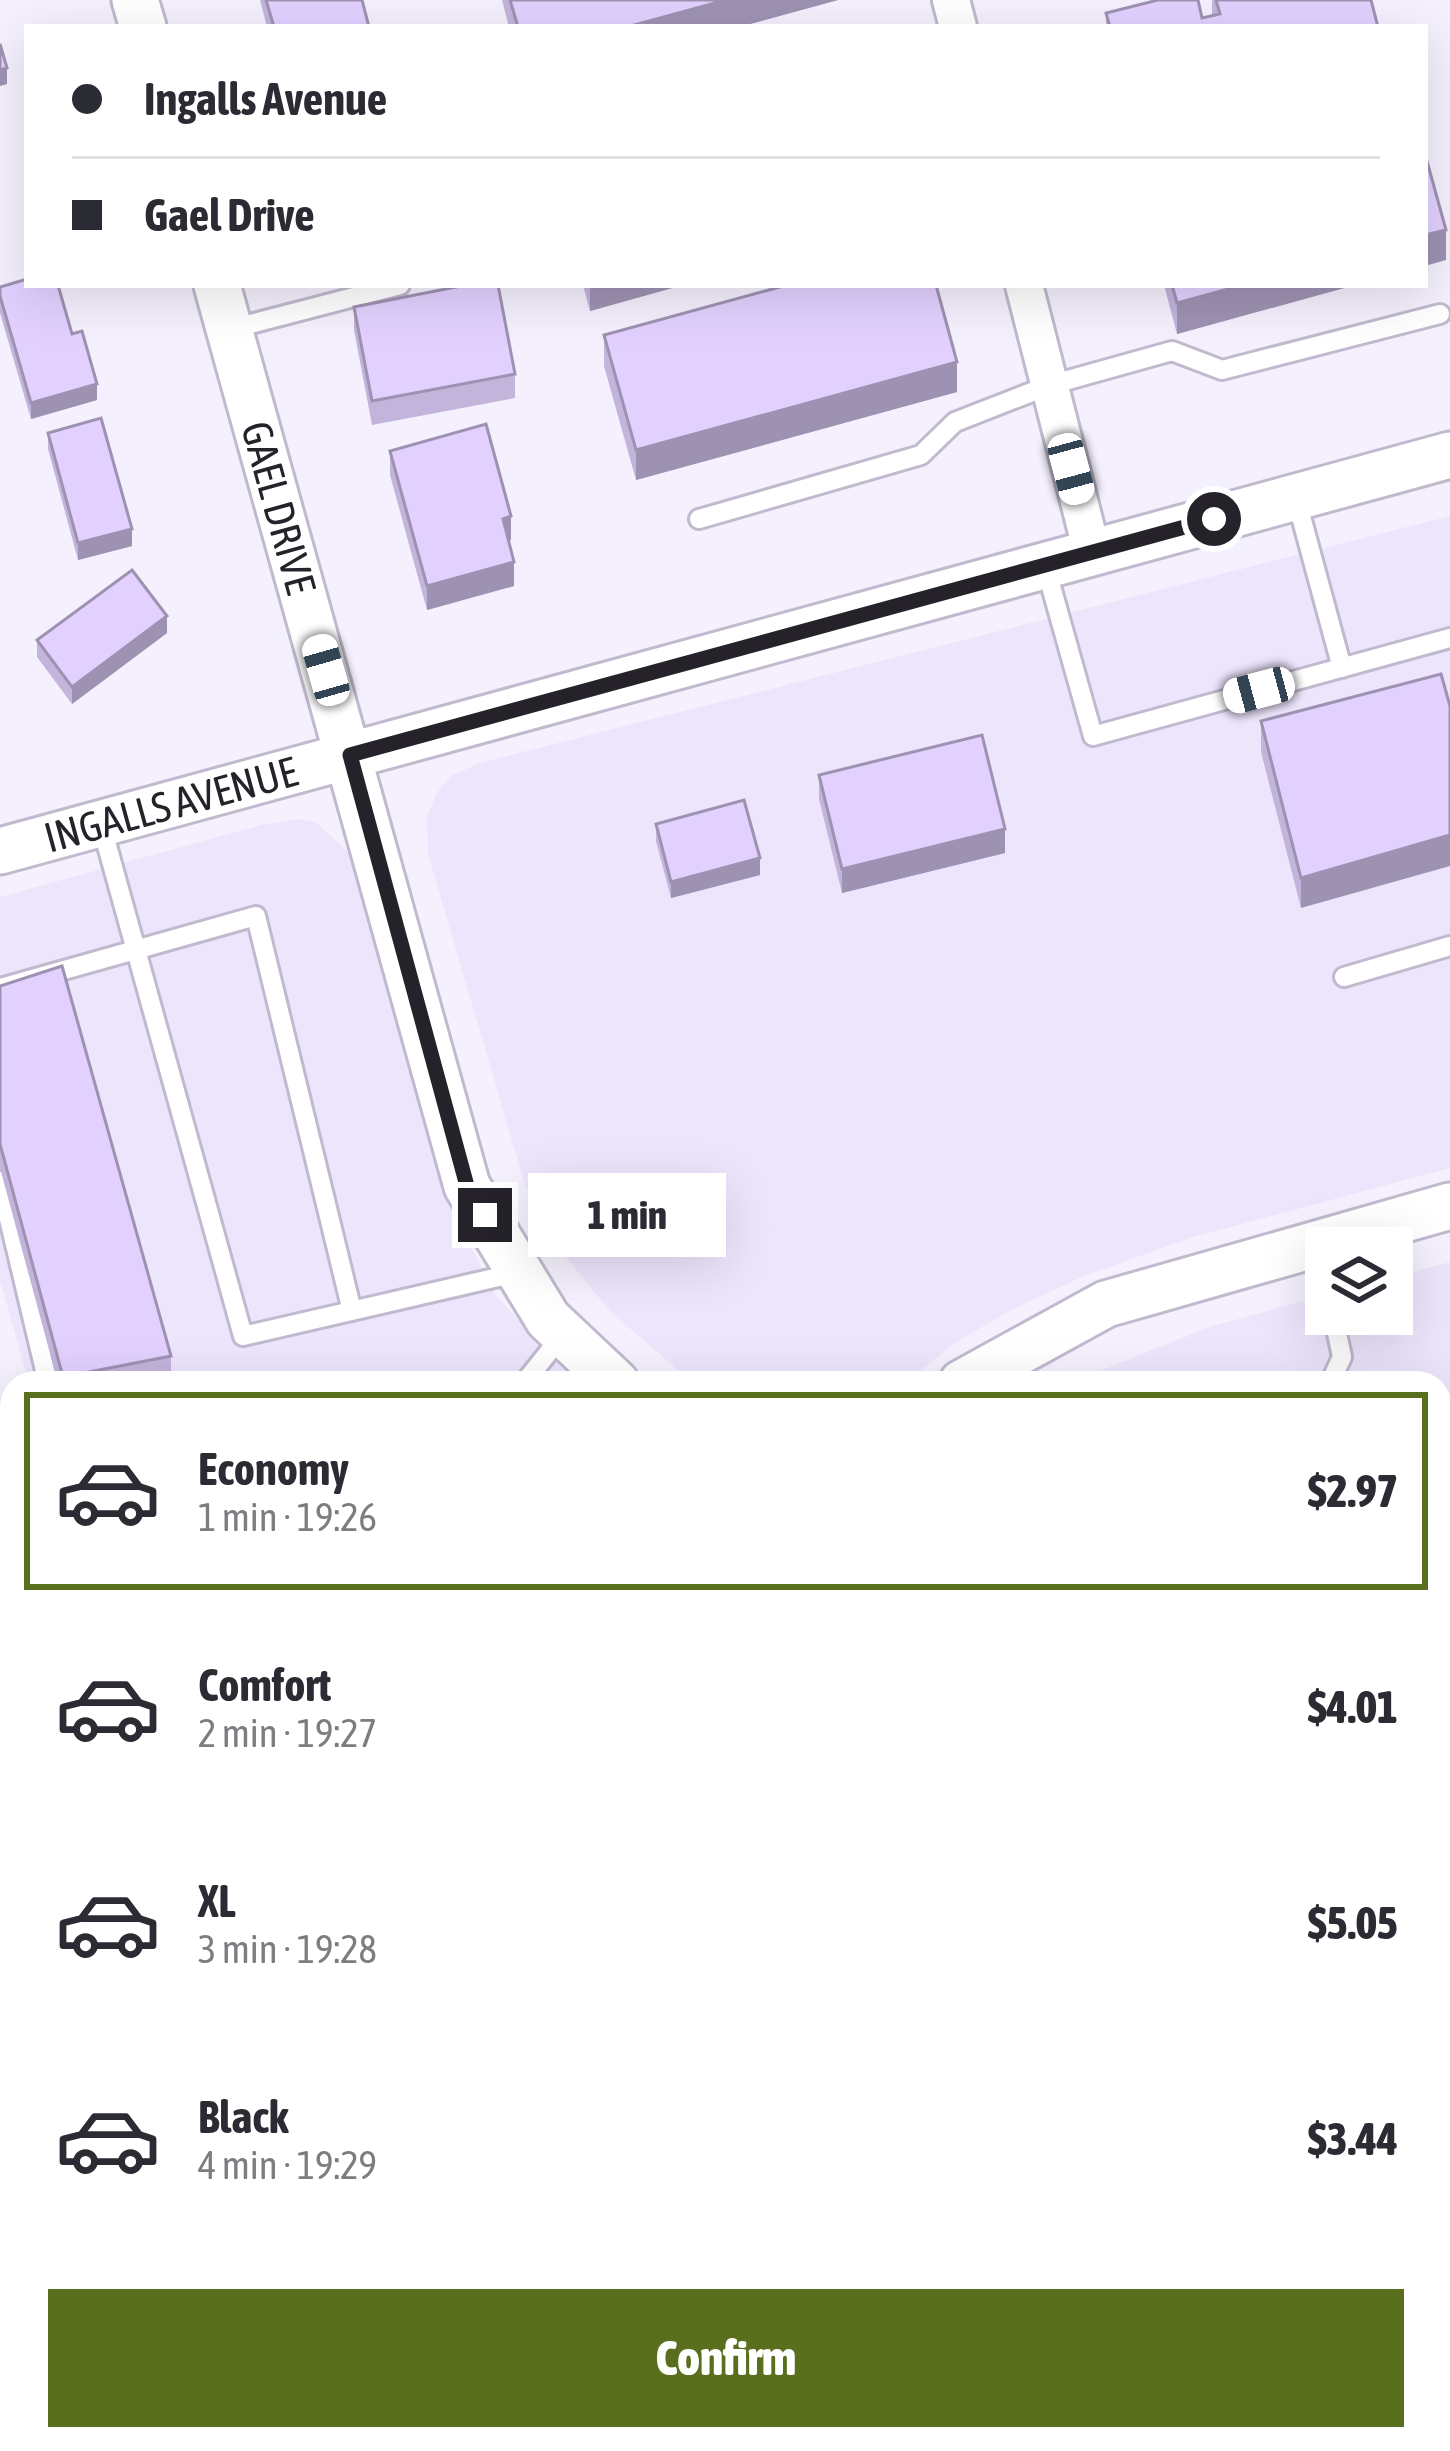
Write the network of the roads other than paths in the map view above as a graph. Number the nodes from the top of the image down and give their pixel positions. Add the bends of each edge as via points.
1 (218, 288) edge
2 (389, 288) edge
3 (1025, 288) edge
4 (1440, 314) dead end
5 (230, 330) junction
6 (1050, 386) junction
7 (1450, 455) edge
8 (1295, 497) junction
9 (699, 519) dead end
10 (1093, 552) junction
11 (1045, 566) junction
12 (1450, 638) edge
13 (1342, 668) junction
14 (350, 755) junction
15 (100, 824) junction
16 (0, 851) edge
17 (1450, 946) edge
18 (134, 947) junction
19 (1344, 977) dead end
20 (0, 988) edge
21 (0, 1181) edge
22 (1450, 1206) edge
23 (1401, 1227) edge
24 (1305, 1264) edge
25 (520, 1272) junction
26 (352, 1311) junction
27 (564, 1333) junction
28 (1338, 1335) edge
29 (45, 1371) edge
30 (534, 1371) edge
31 (604, 1371) edge
32 (984, 1371) edge
33 (1336, 1371) edge

1 - 5 street, GAEL DRIVE
2 - 5 lane
3 - 6 street
4 - 6 lane via 1222,370 1172,351
5 - 14 street, GAEL DRIVE
6 - 9 lane via 955,422 921,454
6 - 10 street
7 - 8 street, INGALLS AVENUE
8 - 10 street, INGALLS AVENUE
8 - 13 lane
10 - 11 street, INGALLS AVENUE
11 - 13 lane via 1093,736
11 - 14 street, INGALLS AVENUE
12 - 13 lane
14 - 15 street, INGALLS AVENUE
14 - 25 street, GAEL DRIVE via 467,1186
15 - 16 street, INGALLS AVENUE
15 - 18 lane
17 - 19 lane
18 - 20 lane
18 - 26 lane via 242,1336
18 - 26 lane via 256,916
21 - 29 lane
22 - 23 street
24 - 32 street via 1106,1304
25 - 26 lane
25 - 27 street, GAEL DRIVE
27 - 30 lane
27 - 31 street, GAEL DRIVE
28 - 33 lane

